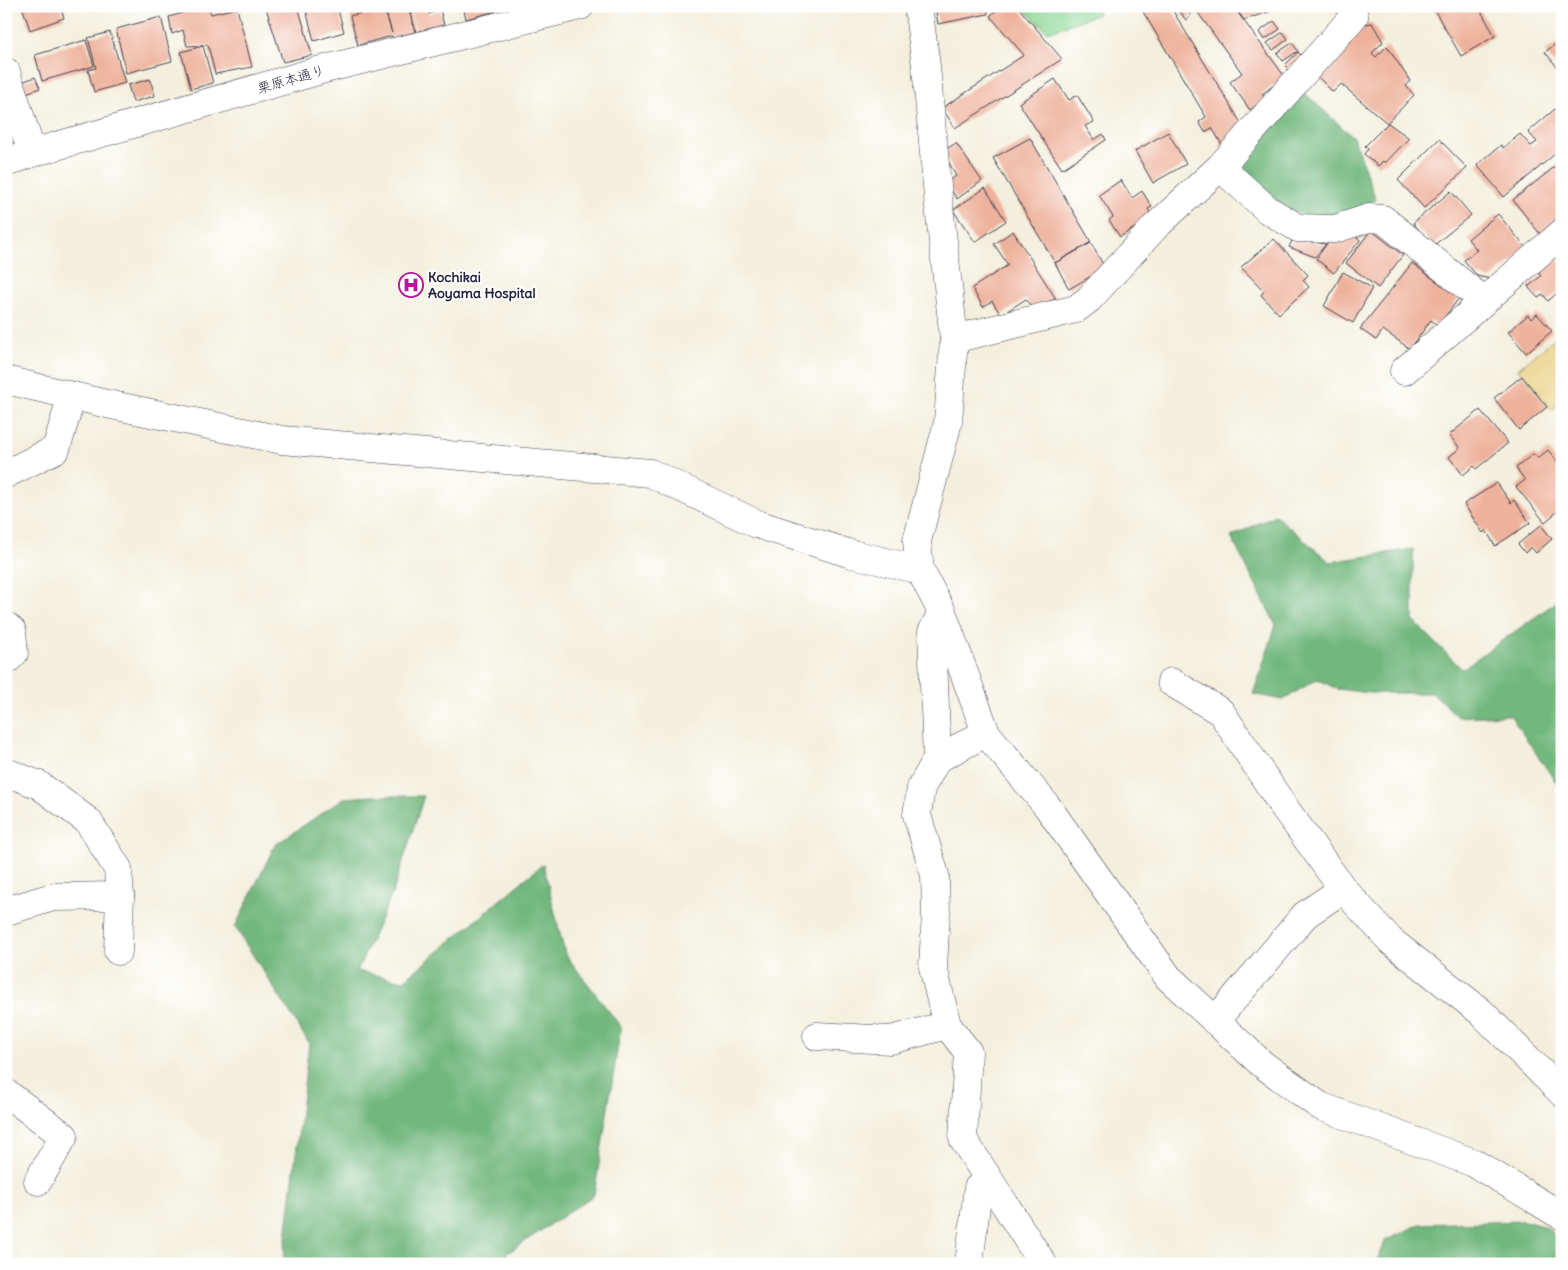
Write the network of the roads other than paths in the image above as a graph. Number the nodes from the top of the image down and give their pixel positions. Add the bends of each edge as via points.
1 (580, 6) edge
2 (918, 6) edge
3 (1350, 6) edge
4 (6, 72) edge
5 (32, 154) junction
6 (6, 164) edge
7 (1220, 167) junction
8 (1562, 233) edge
9 (1484, 301) junction
10 (954, 339) junction
11 (1404, 371) dead end
12 (6, 380) edge
13 (72, 396) junction
14 (6, 474) edge
15 (920, 570) junction
16 (942, 612) junction
17 (6, 626) edge
18 (6, 661) edge
19 (1172, 682) dead end
20 (986, 733) junction
21 (937, 759) junction
22 (6, 772) edge
23 (1343, 889) junction
24 (120, 896) junction
25 (6, 911) edge
26 (118, 951) dead end
27 (1215, 1021) junction
28 (947, 1025) junction
29 (817, 1036) dead end
30 (6, 1093) edge
31 (1562, 1093) edge
32 (989, 1180) junction
33 (38, 1181) dead end
34 (1562, 1216) edge
35 (970, 1264) edge
36 (1043, 1264) edge

1 - 5 street, 栗原本通り via 321,70
2 - 10 street
3 - 7 street via 1354,16
4 - 5 street
5 - 6 street, 栗原本通り
7 - 9 street via 1268,210 1298,228 1335,229 1369,218 1383,219
7 - 10 street via 1076,309
8 - 9 street
9 - 11 street
10 - 15 street via 948,422 917,540
12 - 13 street
13 - 14 street via 56,449
13 - 15 street via 282,440 650,473 756,524 848,553
15 - 16 street
16 - 20 street
16 - 21 street via 932,632
17 - 18 street via 12,631 14,653
19 - 23 street via 1221,712
20 - 21 street
20 - 27 street via 1047,806 1168,977
21 - 28 street via 921,788 917,815 935,875 933,967
22 - 24 street via 39,785 88,821 118,869
23 - 27 street via 1305,915
23 - 31 street via 1390,941 1480,1012
24 - 25 street via 53,897
24 - 26 street
27 - 34 street via 1262,1064 1320,1106 1474,1163
28 - 29 street via 891,1040
28 - 32 street via 968,1052 963,1139
30 - 33 street via 64,1136
32 - 35 street via 978,1188
32 - 36 street

